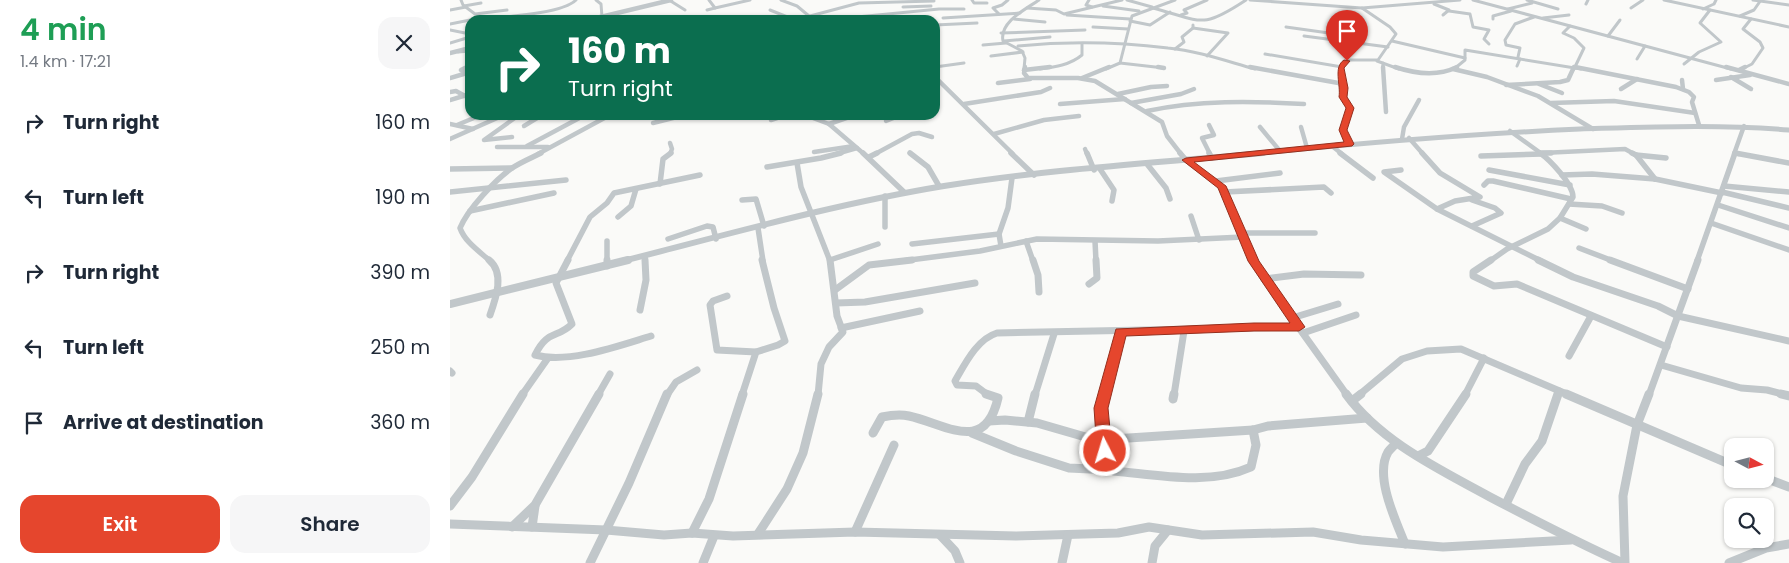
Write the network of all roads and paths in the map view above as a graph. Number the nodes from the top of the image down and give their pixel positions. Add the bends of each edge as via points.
1 (461, 0) edge
2 (466, 0) edge
3 (576, 0) edge
4 (596, 0) edge
5 (667, 0) edge
6 (709, 0) edge
7 (750, 0) edge
8 (781, 0) edge
9 (934, 0) edge
10 (972, 0) edge
11 (1008, 0) edge
12 (1039, 0) edge
13 (1090, 0) edge
14 (1122, 0) edge
15 (1127, 0) edge
16 (1175, 0) edge
17 (1207, 0) edge
18 (1248, 0) edge
19 (1255, 0) edge
20 (1417, 0) edge
21 (1460, 0) edge
22 (1475, 0) edge
23 (1527, 0) edge
24 (1642, 0) edge
25 (1664, 0) edge
26 (1716, 0) edge
27 (1753, 0) edge
28 (1761, 0) edge
29 (481, 3) dead end
30 (987, 3) dead end
31 (1424, 3) junction
32 (1430, 3) junction
33 (1534, 3) junction
34 (1789, 5) edge
35 (931, 6) junction
36 (1103, 6) junction
37 (465, 7) junction
38 (903, 7) dead end
39 (1092, 7) junction
40 (715, 8) junction
41 (1027, 8) junction
42 (1152, 8) junction
43 (1362, 8) junction
44 (1558, 8) dead end
45 (1631, 8) dead end
46 (964, 9) dead end
47 (1703, 9) junction
48 (450, 10) edge
49 (507, 10) dead end
50 (685, 10) dead end
51 (708, 10) dead end
52 (770, 10) dead end
53 (1510, 10) junction
54 (1710, 10) junction
55 (1141, 11) junction
56 (1449, 11) junction
57 (927, 12) junction
58 (1170, 12) junction
59 (999, 14) junction
60 (1020, 14) junction
61 (1064, 14) junction
62 (517, 15) edge
63 (602, 15) edge
64 (606, 15) edge
65 (782, 15) edge
66 (806, 15) edge
67 (813, 15) edge
68 (885, 15) edge
69 (925, 15) edge
70 (1180, 15) junction
71 (1443, 15) dead end
72 (1569, 15) dead end
73 (1535, 16) junction
74 (1744, 17) junction
75 (943, 18) dead end
76 (1541, 18) junction
77 (1014, 19) junction
78 (1493, 19) dead end
79 (1750, 19) junction
80 (1130, 20) junction
81 (1620, 20) dead end
82 (465, 21) edge
83 (1044, 22) dead end
84 (1196, 22) junction
85 (977, 23) dead end
86 (450, 24) edge
87 (940, 24) edge
88 (1570, 26) junction
89 (1093, 27) dead end
90 (1286, 27) dead end
91 (1193, 28) junction
92 (1789, 28) edge
93 (1128, 29) junction
94 (450, 30) edge
95 (1086, 30) dead end
96 (1001, 33) junction
97 (465, 34) edge
98 (1304, 36) dead end
99 (1608, 36) junction
100 (1050, 37) dead end
101 (465, 38) edge
102 (1338, 40) junction
103 (1392, 41) junction
104 (1004, 42) junction
105 (450, 43) edge
106 (983, 44) dead end
107 (1082, 44) junction
108 (1489, 44) dead end
109 (1018, 46) junction
110 (1123, 46) junction
111 (1645, 46) junction
112 (1388, 47) junction
113 (1175, 49) junction
114 (465, 51) edge
115 (1023, 52) junction
116 (450, 53) edge
117 (1265, 54) dead end
118 (991, 56) dead end
119 (1206, 56) junction
120 (1465, 58) junction
121 (1519, 58) junction
122 (1691, 58) junction
123 (1637, 59) dead end
124 (1377, 60) junction
125 (964, 63) dead end
126 (1383, 63) junction
127 (1120, 64) junction
128 (1684, 64) dead end
129 (940, 66) edge
130 (1517, 66) dead end
131 (1573, 66) junction
132 (1342, 67) junction
133 (1164, 68) dead end
134 (1454, 69) junction
135 (1024, 70) junction
136 (1739, 70) junction
137 (465, 74) edge
138 (1754, 74) junction
139 (1731, 77) junction
140 (450, 78) edge
141 (1082, 78) junction
142 (1030, 79) junction
143 (1637, 79) junction
144 (1682, 80) dead end
145 (1716, 80) dead end
146 (998, 83) dead end
147 (942, 84) edge
148 (1344, 84) junction
149 (1537, 84) junction
150 (1789, 84) edge
151 (1506, 85) junction
152 (1166, 86) dead end
153 (1050, 88) dead end
154 (1194, 89) dead end
155 (1621, 89) dead end
156 (1683, 89) junction
157 (1750, 89) dead end
158 (450, 92) edge
159 (1562, 93) dead end
160 (1118, 94) junction
161 (464, 96) joint
162 (1125, 98) junction
163 (450, 100) edge
164 (1419, 100) dead end
165 (1132, 103) junction
166 (1551, 103) junction
167 (964, 104) junction
168 (1060, 104) dead end
169 (1304, 104) dead end
170 (1147, 111) junction
171 (1386, 112) dead end
172 (1695, 113) junction
173 (1079, 116) dead end
174 (469, 120) edge
175 (493, 120) edge
176 (512, 120) edge
177 (534, 120) edge
178 (576, 120) edge
179 (600, 120) edge
180 (665, 120) edge
181 (818, 120) edge
182 (841, 120) edge
183 (653, 123) dead end
184 (450, 124) edge
185 (829, 124) junction
186 (457, 125) junction
187 (1209, 125) dead end
188 (1700, 125) junction
189 (524, 126) dead end
190 (1744, 126) junction
191 (1260, 127) dead end
192 (1302, 127) dead end
193 (1593, 128) junction
194 (473, 129) junction
195 (1789, 130) edge
196 (1510, 132) junction
197 (994, 134) junction
198 (512, 137) dead end
199 (932, 138) dead end
200 (450, 139) edge
201 (1406, 139) junction
202 (670, 142) dead end
203 (1349, 144) junction
204 (527, 146) junction
205 (1332, 146) junction
206 (497, 147) dead end
207 (549, 147) junction
208 (1307, 148) junction
209 (857, 149) junction
210 (1085, 149) dead end
211 (1280, 151) junction
212 (814, 152) dead end
213 (910, 153) dead end
214 (1540, 153) junction
215 (1735, 153) junction
216 (1636, 155) junction
217 (1481, 156) dead end
218 (869, 157) junction
219 (1212, 158) junction
220 (1666, 158) dead end
221 (1186, 160) junction
222 (797, 163) junction
223 (1789, 163) edge
224 (1147, 164) junction
225 (767, 167) dead end
226 (512, 168) junction
227 (450, 169) edge
228 (1097, 170) junction
229 (1401, 170) dead end
230 (1489, 170) dead end
231 (1280, 173) dead end
232 (700, 175) dead end
233 (1034, 175) junction
234 (1562, 176) junction
235 (1012, 178) junction
236 (1373, 178) dead end
237 (1655, 179) junction
238 (566, 180) dead end
239 (1216, 181) junction
240 (660, 184) junction
241 (1484, 184) dead end
242 (1570, 185) junction
243 (939, 186) junction
244 (489, 189) junction
245 (636, 189) junction
246 (1723, 190) junction
247 (450, 192) edge
248 (904, 192) junction
249 (1225, 192) junction
250 (1789, 192) edge
251 (554, 193) dead end
252 (1331, 193) dead end
253 (885, 196) junction
254 (1170, 199) dead end
255 (1471, 199) junction
256 (742, 200) dead end
257 (1112, 201) dead end
258 (1570, 201) junction
259 (1718, 205) junction
260 (1437, 208) junction
261 (1789, 208) edge
262 (470, 211) junction
263 (1622, 213) dead end
264 (811, 215) junction
265 (1191, 216) dead end
266 (618, 217) dead end
267 (1560, 218) junction
268 (1711, 223) junction
269 (1472, 226) junction
270 (761, 227) junction
271 (885, 227) dead end
272 (1789, 228) edge
273 (1586, 229) dead end
274 (1315, 233) dead end
275 (999, 234) junction
276 (1242, 235) junction
277 (668, 239) dead end
278 (716, 239) junction
279 (1199, 240) junction
280 (1026, 241) junction
281 (1096, 241) junction
282 (607, 242) dead end
283 (878, 244) dead end
284 (912, 244) dead end
285 (1001, 246) junction
286 (1512, 247) junction
287 (1579, 248) dead end
288 (1789, 250) edge
289 (645, 256) junction
290 (830, 260) junction
291 (607, 266) junction
292 (1361, 275) dead end
293 (560, 277) junction
294 (1264, 279) junction
295 (975, 283) dead end
296 (1089, 284) dead end
297 (1688, 289) junction
298 (835, 290) junction
299 (1039, 292) dead end
300 (498, 293) junction
301 (727, 296) dead end
302 (836, 303) junction
303 (450, 304) edge
304 (1338, 304) dead end
305 (640, 310) dead end
306 (920, 311) dead end
307 (490, 316) dead end
308 (1356, 316) dead end
309 (1591, 316) junction
310 (1678, 316) junction
311 (1292, 318) junction
312 (841, 328) junction
313 (1301, 330) junction
314 (1184, 331) junction
315 (1121, 332) junction
316 (1054, 334) junction
317 (651, 336) dead end
318 (1789, 341) edge
319 (1667, 347) junction
320 (756, 352) junction
321 (1569, 356) dead end
322 (548, 358) junction
323 (1484, 358) junction
324 (1661, 365) junction
325 (697, 370) dead end
326 (610, 374) dead end
327 (1559, 391) junction
328 (1789, 396) edge
329 (1173, 399) dead end
330 (1352, 401) junction
331 (1367, 418) junction
332 (989, 421) junction
333 (1028, 422) junction
334 (1637, 425) junction
335 (1252, 430) junction
336 (873, 433) dead end
337 (972, 433) junction
338 (1104, 438) junction
339 (1396, 443) junction
340 (894, 445) dead end
341 (1428, 452) junction
342 (1418, 456) junction
343 (1724, 462) edge
344 (1431, 464) junction
345 (1112, 470) junction
346 (1774, 481) edge
347 (1789, 487) edge
348 (1506, 504) junction
349 (535, 505) junction
350 (450, 506) edge
351 (451, 526) edge
352 (512, 527) junction
353 (532, 528) junction
354 (606, 530) junction
355 (1168, 530) junction
356 (855, 532) junction
357 (692, 533) junction
358 (758, 534) junction
359 (940, 535) junction
360 (1068, 535) junction
361 (714, 536) junction
362 (1572, 540) junction
363 (1405, 544) junction
364 (1789, 544) edge
365 (590, 563) edge
366 (703, 563) edge
367 (960, 563) edge
368 (1062, 563) edge
369 (1152, 563) edge
370 (1624, 563) edge
371 (1729, 563) edge

1 - 2 street
1 - 37 street
3 - 62 street via 570,6
4 - 63 street via 601,4
5 - 50 street
5 - 64 street
6 - 40 street
7 - 40 street
8 - 66 street via 792,3
9 - 35 street
9 - 67 street via 862,3
10 - 30 street via 974,3
11 - 59 street via 992,8
12 - 41 street
13 - 39 street via 1086,4
14 - 36 street
15 - 42 street
16 - 42 street
17 - 70 street via 1189,7 1184,10 1187,13
18 - 19 street
18 - 84 street via 1212,20
19 - 43 street
20 - 31 street
21 - 32 street
22 - 53 street
23 - 33 street
24 - 45 street
25 - 47 street
26 - 47 street
27 - 28 street
28 - 34 street
28 - 74 street via 1756,10
29 - 37 street
31 - 32 street
31 - 43 street
32 - 56 street
33 - 44 street
33 - 53 street
35 - 38 street
35 - 57 street
36 - 39 street
36 - 55 street
37 - 48 street
37 - 49 street via 475,14
39 - 61 street
40 - 51 street
41 - 60 street
41 - 61 street via 1056,10
42 - 55 street
42 - 58 street
43 - 103 street via 1395,32
46 - 57 street
47 - 54 street
52 - 65 street
53 - 73 street
53 - 78 street via 1494,15
54 - 74 street
54 - 122 street via 1700,23 1721,42
55 - 80 street
56 - 71 street
56 - 108 street via 1470,14 1473,27 1489,30 1484,39
57 - 68 street
57 - 69 street
58 - 70 street
58 - 80 street via 1150,25
59 - 60 street
59 - 75 street
60 - 77 street
61 - 80 street
70 - 84 street
72 - 76 street
73 - 76 street
73 - 121 street via 1512,27 1505,40 1506,45 1520,48
74 - 79 street
76 - 88 street
77 - 83 street
77 - 96 street via 1005,25
79 - 92 street
79 - 136 street via 1743,29 1763,48 1752,64
80 - 93 street
81 - 99 street
82 - 86 street
84 - 91 street
85 - 87 street
88 - 99 street
88 - 131 street via 1563,33 1584,48
89 - 93 street
90 - 102 street via 1342,34
91 - 113 street via 1182,36 1184,42
91 - 119 street via 1228,33
93 - 110 street
94 - 97 street
95 - 96 street
96 - 104 street
98 - 102 street
99 - 111 street
100 - 104 street
101 - 105 street
102 - 112 street
103 - 112 street
103 - 120 street
104 - 106 street
104 - 109 street
107 - 109 street via 1059,42
107 - 110 street
107 - 135 street via 1082,55 1078,59 1060,66
109 - 115 street
110 - 113 street
110 - 127 street
111 - 122 street via 1676,54 1682,52
111 - 123 street
112 - 124 street
113 - 119 street
114 - 116 street
115 - 118 street
115 - 135 street
117 - 132 street
119 - 148 street via 1260,70
120 - 121 street via 1467,50
120 - 134 street
121 - 130 street
121 - 131 street
122 - 128 street
122 - 136 street
124 - 126 street
124 - 132 street via 1347,61
125 - 129 street
126 - 134 street via 1428,75
126 - 171 street
127 - 133 street
127 - 141 street
131 - 143 street
131 - 149 street via 1566,81
132 - 148 street
134 - 151 street
135 - 142 street
136 - 138 street
137 - 140 street
138 - 139 street
138 - 150 street
139 - 145 street
139 - 157 street
141 - 142 street
141 - 160 street
142 - 146 street
143 - 155 street
143 - 156 street
144 - 156 street
147 - 167 street
148 - 203 street via 1343,97 1350,108 1343,130
149 - 151 street
149 - 159 street
151 - 166 street
152 - 160 street
153 - 167 street
154 - 165 street
156 - 172 street via 1694,97
158 - 161 street via 456,91
160 - 162 street
161 - 163 street
162 - 165 street
162 - 168 street
164 - 201 street via 1404,127
165 - 170 street
166 - 172 street via 1614,101
166 - 193 street
167 - 197 street
169 - 170 street via 1256,101
170 - 221 street via 1162,122 1167,136
172 - 188 street
173 - 197 street via 1044,120
174 - 186 street
175 - 194 street
176 - 198 street via 484,140
177 - 189 street
178 - 204 street
179 - 207 street
180 - 183 street
181 - 185 street
182 - 185 street
184 - 186 street
185 - 209 street
186 - 194 street
187 - 219 street via 1214,135 1202,138
188 - 190 street
188 - 193 street
190 - 195 street
190 - 215 street
191 - 211 street
192 - 208 street
193 - 196 street
194 - 200 street
196 - 201 street
196 - 214 street
197 - 233 street
199 - 218 street via 912,134
201 - 203 street
201 - 255 street via 1440,174 1480,197
202 - 240 street via 672,149 663,159
203 - 205 street
204 - 206 street
204 - 207 street
205 - 208 street
205 - 236 street
207 - 226 street
208 - 211 street
209 - 212 street
209 - 218 street
209 - 222 street
210 - 228 street
211 - 219 street
213 - 243 street via 928,167
214 - 216 street via 1625,149
214 - 217 street
214 - 234 street
215 - 223 street
215 - 246 street
216 - 220 street
216 - 237 street
218 - 248 street
219 - 221 street
221 - 224 street
221 - 239 street
222 - 225 street
222 - 264 street
224 - 228 street
224 - 254 street via 1166,188
226 - 227 street
226 - 244 street
228 - 233 street
228 - 257 street via 1114,190
229 - 260 street via 1384,172
230 - 242 street
231 - 239 street
232 - 240 street
233 - 235 street
234 - 237 street via 1588,174
234 - 242 street
235 - 243 street
235 - 275 street via 1008,208
237 - 246 street
238 - 244 street
239 - 249 street
240 - 245 street
241 - 258 street via 1493,181
242 - 258 street via 1573,194
243 - 248 street
244 - 247 street
244 - 262 street
245 - 266 street via 634,203
245 - 293 street via 613,194 591,215
246 - 250 street
246 - 259 street
246 - 261 street
248 - 253 street
249 - 252 street via 1324,187
249 - 276 street
251 - 262 street
253 - 264 street
253 - 271 street
255 - 260 street
255 - 269 street via 1501,213
256 - 270 street via 756,199
258 - 263 street
258 - 267 street
259 - 268 street
259 - 272 street
260 - 269 street
262 - 300 street via 460,228 462,234 494,264
264 - 270 street
264 - 290 street
265 - 279 street
267 - 273 street
267 - 286 street via 1548,229
268 - 288 street
268 - 297 street
269 - 286 street
270 - 278 street
270 - 320 street via 762,258 785,341
274 - 276 street
275 - 284 street
275 - 285 street
276 - 279 street
276 - 294 street
277 - 278 street via 708,226 713,227
278 - 289 street
279 - 281 street
280 - 281 street via 1044,238
280 - 285 street
280 - 299 street via 1038,275
281 - 296 street via 1097,276
282 - 291 street
283 - 290 street
285 - 298 street via 869,265
286 - 309 street via 1473,272 1473,276 1496,287 1517,284
286 - 310 street via 1573,277
287 - 297 street
289 - 291 street
289 - 305 street via 646,280
290 - 298 street
291 - 293 street
292 - 294 street via 1304,274
293 - 300 street
293 - 322 street via 556,283 572,324 544,339 535,355
294 - 311 street
295 - 302 street via 865,302
297 - 310 street
298 - 302 street
300 - 303 street
300 - 307 street
301 - 320 street via 710,305 718,350
302 - 312 street
304 - 311 street
306 - 312 street
308 - 313 street
309 - 319 street
309 - 321 street
310 - 318 street
310 - 319 street
311 - 313 street
312 - 358 street via 842,334 829,347 821,364 817,402 807,431 804,453 787,489
313 - 314 street via 1254,327
313 - 330 street
314 - 315 street
314 - 329 street
315 - 316 street
315 - 338 street via 1101,408
316 - 332 street via 993,334 968,360 955,380 956,384 976,386 998,398
316 - 333 street
317 - 322 street
319 - 324 street
320 - 357 street via 709,499
322 - 350 street
323 - 327 street
323 - 330 street via 1461,350 1427,351 1410,356
323 - 341 street via 1471,386
324 - 328 street via 1741,388
324 - 334 street
325 - 354 street via 682,376 670,388
326 - 349 street
327 - 334 street
327 - 348 street via 1542,441 1525,464
330 - 331 street
331 - 335 street
331 - 339 street
332 - 333 street
332 - 337 street via 980,431
333 - 338 street via 1088,438
334 - 343 street
334 - 370 street via 1623,496
335 - 338 street
335 - 345 street via 1256,445 1254,461 1243,471 1206,477
336 - 337 street via 882,417 893,414
337 - 345 street via 1016,452 1069,468
338 - 345 street via 1106,463
339 - 342 street
339 - 363 street via 1386,454 1384,476 1386,492
340 - 356 street
341 - 342 street
341 - 344 street
342 - 344 street
344 - 348 street
346 - 347 street
348 - 362 street
349 - 352 street
349 - 353 street
351 - 352 street
352 - 353 street
353 - 354 street
354 - 357 street via 664,535
354 - 365 street
355 - 360 street via 1149,527 1118,533
355 - 363 street via 1202,535 1313,532
355 - 369 street via 1155,546
356 - 358 street
356 - 359 street
357 - 361 street
358 - 361 street
359 - 360 street
359 - 367 street via 951,545
360 - 368 street
361 - 366 street
362 - 363 street via 1459,547
362 - 370 street
364 - 371 street via 1766,548

